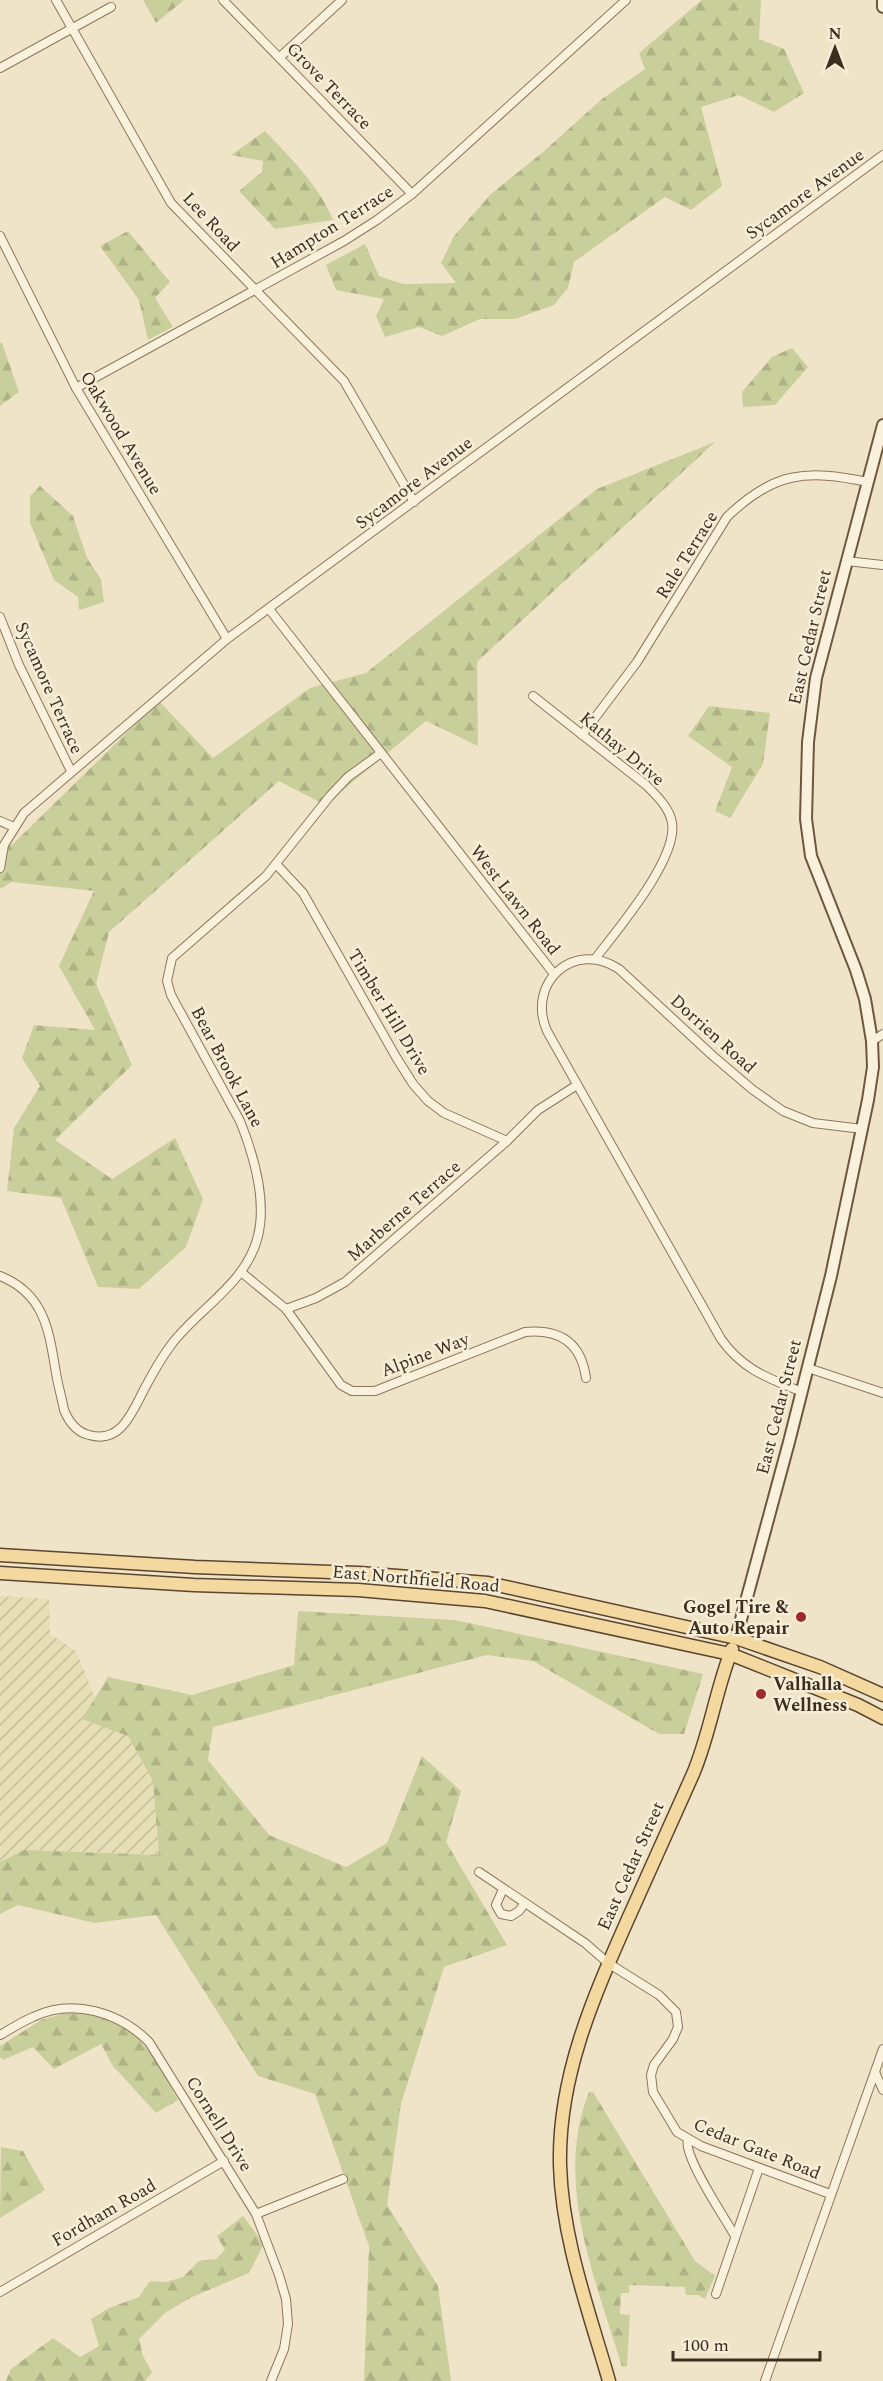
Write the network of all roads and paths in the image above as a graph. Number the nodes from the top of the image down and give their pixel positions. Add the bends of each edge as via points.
1 (56, 0) edge
2 (223, 0) edge
3 (342, 0) edge
4 (626, 0) edge
5 (883, 0) edge
6 (883, 6) edge
7 (111, 7) dead end
8 (73, 29) junction
9 (280, 57) junction
10 (0, 68) edge
11 (883, 155) edge
12 (412, 194) junction
13 (0, 237) edge
14 (255, 291) junction
15 (76, 388) junction
16 (883, 425) edge
17 (868, 482) junction
18 (414, 502) junction
19 (846, 561) junction
20 (883, 565) edge
21 (269, 609) junction
22 (0, 617) edge
23 (227, 639) junction
24 (533, 696) dead end
25 (582, 735) junction
26 (381, 753) junction
27 (72, 771) junction
28 (0, 821) edge
29 (14, 827) junction
30 (276, 864) junction
31 (0, 868) edge
32 (595, 959) junction
33 (554, 974) junction
34 (883, 1034) edge
35 (872, 1041) junction
36 (577, 1085) junction
37 (862, 1129) junction
38 (507, 1141) junction
39 (240, 1272) junction
40 (0, 1276) edge
41 (286, 1309) junction
42 (808, 1368) junction
43 (586, 1378) dead end
44 (802, 1392) junction
45 (883, 1393) edge
46 (3, 1555) edge
47 (153, 1564) junction
48 (306, 1571) junction
49 (2, 1573) edge
50 (455, 1581) junction
51 (154, 1582) junction
52 (305, 1589) junction
53 (454, 1598) junction
54 (735, 1638) junction
55 (730, 1654) junction
56 (883, 1695) edge
57 (883, 1718) edge
58 (479, 1872) dead end
59 (503, 1889) junction
60 (525, 1903) junction
61 (608, 1963) junction
62 (0, 2035) edge
63 (883, 2049) edge
64 (875, 2072) junction
65 (883, 2090) edge
66 (688, 2139) junction
67 (224, 2161) junction
68 (759, 2168) junction
69 (343, 2180) dead end
70 (830, 2194) junction
71 (256, 2214) junction
72 (735, 2236) junction
73 (0, 2292) edge
74 (716, 2294) dead end
75 (271, 2381) edge
76 (609, 2381) edge
77 (765, 2381) edge

1 - 8 street, Lee Road
2 - 9 street, Grove Terrace
3 - 9 street
4 - 12 street, Hampton Terrace
5 - 6 main road
7 - 8 street
8 - 10 street
8 - 14 street, Lee Road via 171,203
9 - 12 street, Grove Terrace
11 - 18 street, Sycamore Avenue
12 - 14 street, Hampton Terrace via 344,241
13 - 15 street, Oakwood Avenue
14 - 15 street, Hampton Terrace
14 - 18 street, Lee Road via 344,381
15 - 23 street, Oakwood Avenue
16 - 17 main road, East Cedar Street
17 - 19 main road, East Cedar Street
17 - 25 street, Rale Terrace via 821,474 795,476 759,490 744,501 727,517 637,662
18 - 21 street, Sycamore Avenue
19 - 20 street
19 - 35 main road, East Cedar Street via 816,678 808,742 806,819 811,856 856,970
21 - 23 street, Sycamore Avenue
21 - 26 street, West Lawn Road
22 - 27 street, Sycamore Terrace via 19,665
23 - 27 street, Sycamore Avenue
24 - 25 street, Kathay Drive
25 - 32 street, Kathay Drive via 646,785 672,821 672,837 657,874
26 - 30 street, Bear Brook Lane via 330,796
26 - 33 street, West Lawn Road
27 - 29 street, Sycamore Avenue via 24,813
28 - 29 street
29 - 31 street, Sycamore Avenue via 4,845
30 - 38 street, Timber Hill Drive via 303,893 413,1084 444,1113
30 - 39 street, Bear Brook Lane via 241,900 181,949 172,958 167,973 171,995 240,1121 255,1166 259,1235 253,1254
32 - 33 street via 570,963
32 - 37 street, Dorrien Road via 619,969 713,1056 783,1111 813,1123
33 - 36 street, West Lawn Road via 541,1002 543,1022
34 - 35 street
35 - 37 main road, East Cedar Street via 873,1067
36 - 38 street, Marberne Terrace via 538,1110
36 - 44 street, West Lawn Road via 721,1339 733,1355 761,1376
37 - 42 main road, East Cedar Street
38 - 41 street, Marberne Terrace via 345,1282
39 - 40 street, Bear Brook Lane via 171,1345 124,1426 97,1437 76,1429 67,1417 46,1320 37,1305 18,1286
39 - 41 street
41 - 43 street, Alpine Way via 341,1385 352,1391 375,1390 525,1332 538,1331 565,1338 584,1362
42 - 44 main road, East Cedar Street
42 - 45 street
44 - 54 main road, East Cedar Street
46 - 47 main road, East Northfield Road
46 - 49 main road
47 - 48 main road, East Northfield Road
47 - 51 main road
48 - 50 main road, East Northfield Road
48 - 52 main road
49 - 51 main road, East Northfield Road
50 - 53 main road
50 - 54 main road, East Northfield Road via 488,1583
51 - 52 main road, East Northfield Road
52 - 53 main road, East Northfield Road
53 - 55 main road, East Northfield Road via 485,1601
54 - 55 main road, East Cedar Street
54 - 56 main road, East Northfield Road via 820,1667
55 - 57 main road, East Northfield Road
55 - 61 main road, East Cedar Street via 694,1772
58 - 59 street, Cedar Gate Road
59 - 60 street, Cedar Gate Road
59 - 60 street via 496,1905 501,1914 511,1916
60 - 61 street, Cedar Gate Road
61 - 66 street, Cedar Gate Road via 659,1995 676,2013 678,2027 654,2065 651,2082 677,2132
61 - 76 main road, East Cedar Street via 574,2053 563,2112 560,2164 564,2212
62 - 67 street, Cornell Drive via 33,2017 63,2009 95,2011 124,2022 158,2054
63 - 64 street
64 - 65 street
64 - 70 street
66 - 68 street, Cedar Gate Road
66 - 72 street via 690,2159
67 - 71 street, Cornell Drive
67 - 73 street, Fordham Road
68 - 70 street, Cedar Gate Road
68 - 72 street
69 - 71 street
70 - 77 street
71 - 75 street, Cornell Drive via 283,2286 288,2311 285,2349
72 - 74 street

